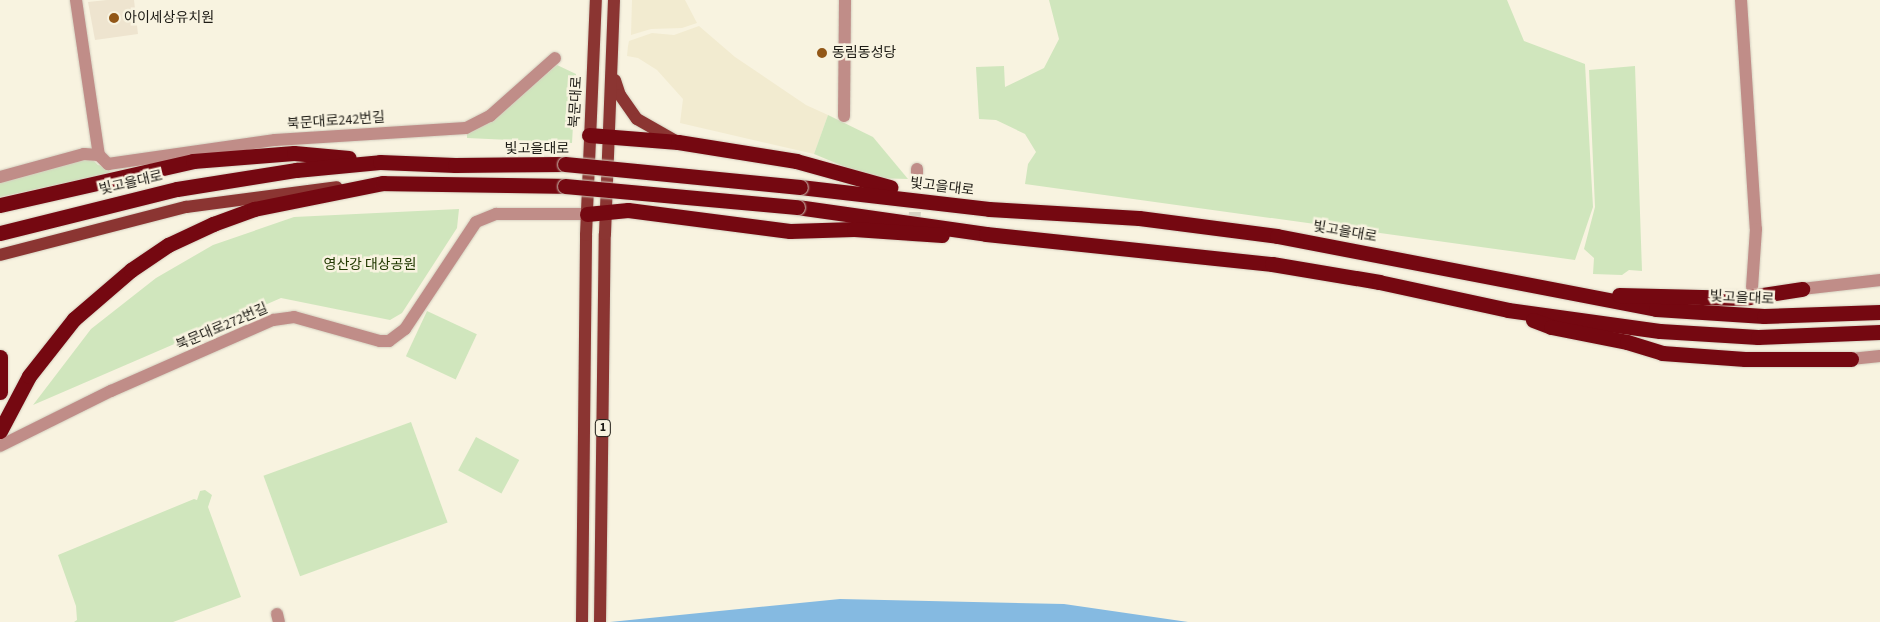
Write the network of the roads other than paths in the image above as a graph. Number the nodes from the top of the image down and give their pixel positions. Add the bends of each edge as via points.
1 (76, 0) edge
2 (596, 0) edge
3 (614, 0) edge
4 (845, 0) edge
5 (1741, 0) edge
6 (555, 58) dead end
7 (612, 70) junction
8 (844, 116) dead end
9 (589, 135) junction
10 (609, 136) junction
11 (678, 142) junction
12 (99, 155) junction
13 (380, 162) junction
14 (0, 177) edge
15 (383, 183) junction
16 (0, 205) edge
17 (989, 209) junction
18 (607, 212) junction
19 (587, 214) junction
20 (0, 233) edge
21 (986, 234) junction
22 (0, 255) edge
23 (1880, 280) edge
24 (1752, 288) dead end
25 (1802, 289) joint
26 (1569, 293) junction
27 (1508, 310) junction
28 (1880, 312) edge
29 (1880, 332) edge
30 (1880, 356) edge
31 (0, 357) edge
32 (1850, 359) joint
33 (0, 392) edge
34 (0, 431) edge
35 (0, 446) edge
36 (582, 622) edge
37 (600, 622) edge

1 - 12 street
2 - 9 main road, 북문대로 / 1
3 - 7 main road, 1
4 - 8 street
5 - 24 street via 1756,229
6 - 12 street, 북문대로242번길 via 490,116 466,128 275,140 123,164 108,164
7 - 10 main road, 1
7 - 11 main road via 620,96 637,119
9 - 10 highway
9 - 19 main road, 북문대로 / 1
10 - 11 highway
10 - 18 main road, 1
11 - 17 highway via 796,160 873,185 929,192
12 - 14 street, 북문대로242번길 via 84,154
13 - 16 highway via 294,153 202,160
13 - 17 highway, 빛고을대로, bridge via 454,166 565,164 800,186
13 - 20 highway, 빛고을대로 via 195,186
15 - 21 highway, bridge via 565,186 797,207
15 - 22 main road via 302,189 194,206
15 - 34 highway via 254,209 168,245 102,293 74,319 44,354
17 - 26 highway, 빛고을대로 via 1139,218 1277,236
18 - 19 highway
18 - 21 highway via 628,210 790,230 854,228 922,236
18 - 37 main road, 1
19 - 35 street, 북문대로272번길 via 496,214 476,222 406,329 389,341 380,342 294,317 273,320 111,391
19 - 36 main road, 북문대로 / 1
21 - 27 highway via 1272,264 1379,282
23 - 25 street
25 - 26 highway via 1743,298
26 - 28 highway, 빛고을대로 via 1675,310 1764,316
27 - 29 highway via 1660,330 1758,337
27 - 32 highway via 1551,327 1627,342 1662,353 1745,359
30 - 32 street
31 - 33 highway

